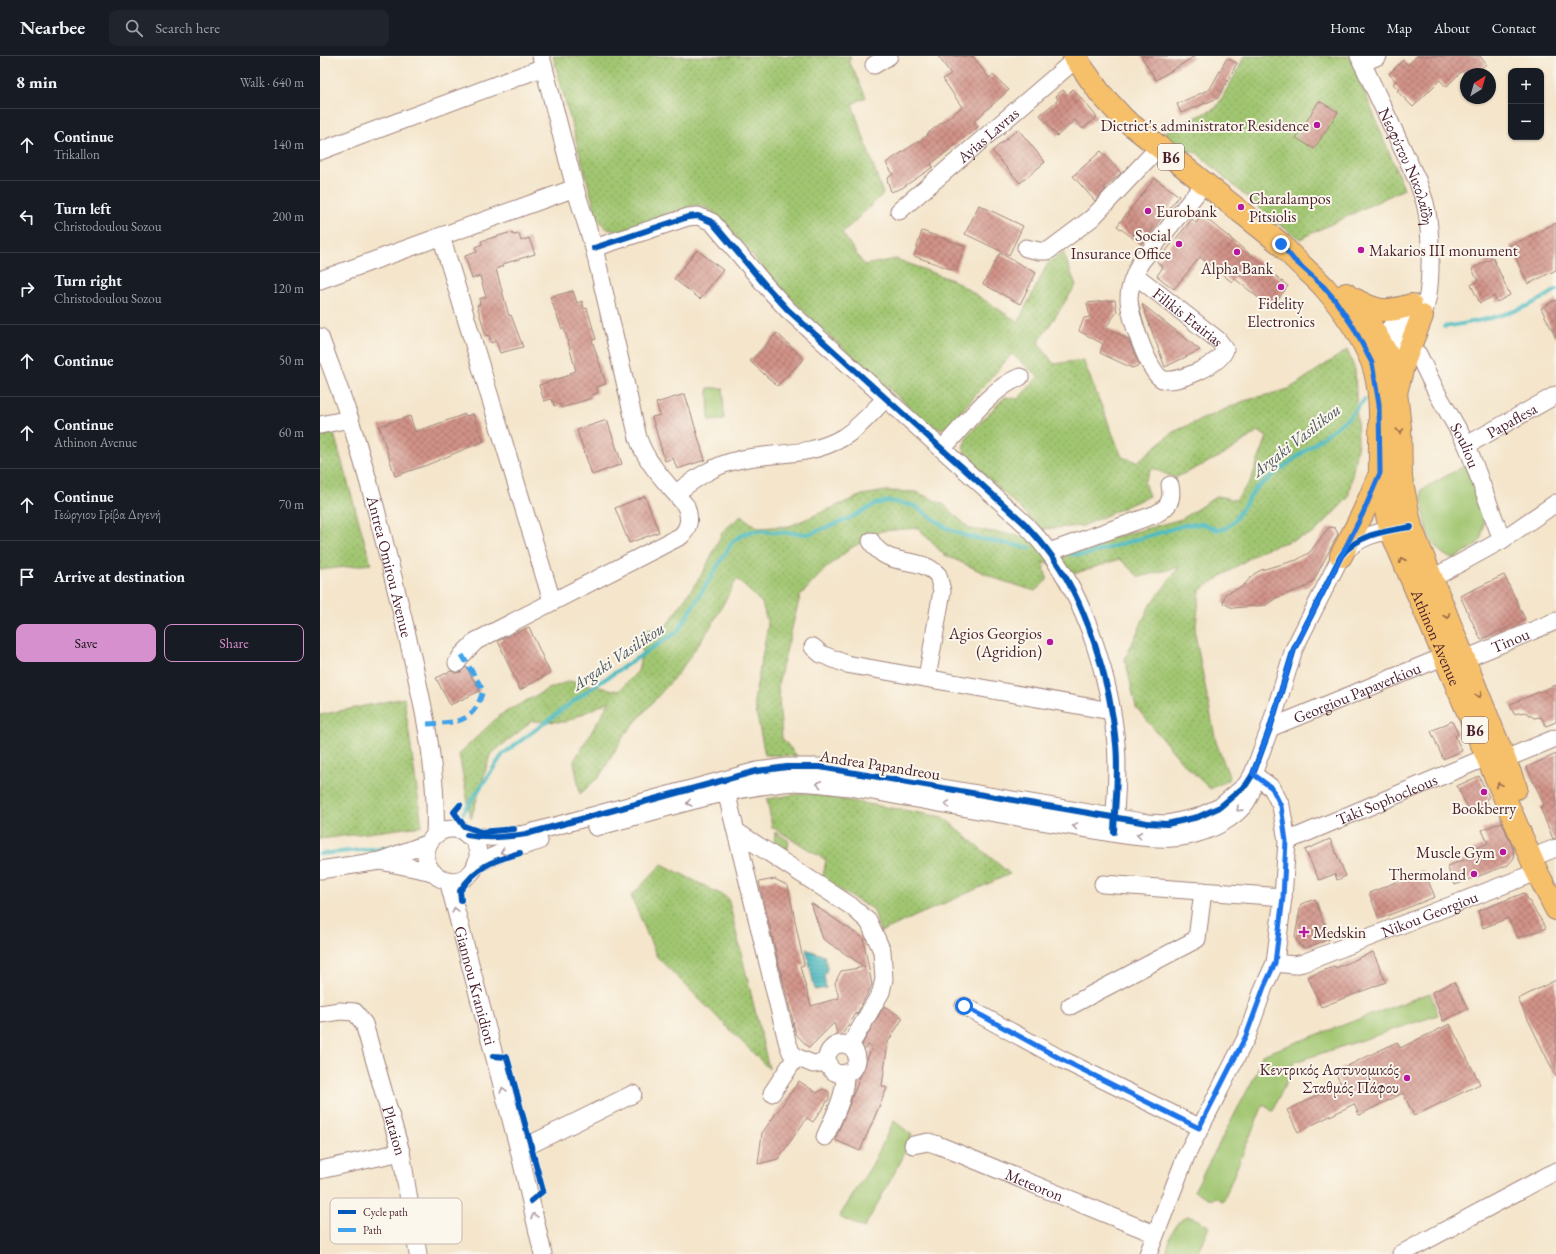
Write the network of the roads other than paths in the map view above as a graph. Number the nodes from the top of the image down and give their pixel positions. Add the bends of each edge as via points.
1 (1378, 56) edge
2 (1075, 58) edge
3 (1360, 59) edge
4 (543, 62) edge
5 (1159, 148) junction
6 (320, 150) edge
7 (1204, 184) junction
8 (575, 188) junction
9 (899, 211) dead end
10 (441, 236) junction
11 (1281, 244) junction
12 (594, 248) junction
13 (1026, 248) dead end
14 (1134, 275) junction
15 (320, 280) edge
16 (1347, 296) junction
17 (1416, 311) junction
18 (320, 337) edge
19 (1376, 352) junction
20 (1418, 354) dead end
21 (1020, 377) dead end
22 (1396, 392) junction
23 (1556, 395) edge
24 (885, 399) junction
25 (350, 419) junction
26 (320, 424) edge
27 (1467, 444) junction
28 (942, 449) junction
29 (1380, 473) junction
30 (1170, 485) dead end
31 (676, 493) junction
32 (1556, 503) edge
33 (1401, 529) junction
34 (871, 540) dead end
35 (1502, 540) junction
36 (1049, 552) junction
37 (1341, 556) junction
38 (1423, 584) junction
39 (552, 601) junction
40 (1556, 621) edge
41 (813, 647) dead end
42 (1444, 657) junction
43 (1465, 658) junction
44 (457, 663) dead end
45 (927, 678) junction
46 (1111, 711) junction
47 (1270, 728) junction
48 (1556, 738) edge
49 (1496, 758) junction
50 (1253, 774) junction
51 (725, 787) junction
52 (437, 801) junction
53 (1114, 824) junction
54 (737, 832) junction
55 (464, 833) junction
56 (432, 839) junction
57 (1286, 841) junction
58 (380, 861) junction
59 (1548, 863) edge
60 (476, 864) junction
61 (320, 870) edge
62 (433, 872) junction
63 (448, 880) junction
64 (1103, 884) dead end
65 (1203, 891) junction
66 (1283, 897) junction
67 (1556, 909) edge
68 (1275, 963) junction
69 (964, 1006) dead end
70 (1070, 1006) dead end
71 (320, 1014) edge
72 (850, 1046) junction
73 (796, 1057) junction
74 (828, 1062) junction
75 (845, 1073) junction
76 (772, 1093) dead end
77 (633, 1094) dead end
78 (1199, 1128) junction
79 (825, 1136) dead end
80 (913, 1145) dead end
81 (519, 1150) junction
82 (401, 1152) junction
83 (320, 1170) edge
84 (1556, 1171) edge
85 (409, 1198) edge
86 (1155, 1234) junction
87 (416, 1244) edge
88 (418, 1254) edge
89 (543, 1254) edge
90 (1148, 1254) edge
91 (1401, 1254) edge

1 - 3 street
2 - 5 main road, B6 via 1111,106
2 - 9 street, Ayias Lavras
3 - 17 street, Νεοφύτου Νικολαΐδη via 1418,182 1425,203 1429,241 1429,283
4 - 6 street
4 - 8 street
5 - 7 main road, B6
5 - 13 street via 1092,218 1048,250
7 - 11 main road, B6
7 - 14 street, Filikis Etairias via 1147,252
8 - 10 street
8 - 12 street
10 - 15 street
10 - 39 street
11 - 16 main road, B6 via 1300,253
11 - 19 main road, B6 via 1294,260 1323,286 1354,328
12 - 24 street via 688,217 705,218 722,232 775,297
12 - 31 street via 642,450 652,466
14 - 14 street, Filikis Etairias via 1129,297 1130,310 1147,358 1156,374 1172,380 1210,365 1222,357 1224,349 1218,340
16 - 17 main road via 1365,306 1384,311
16 - 19 main road, B6 via 1367,319
17 - 19 street, Νεοφύτου Νικολαΐδη
17 - 22 main road
18 - 25 street, Antrea Omirou Avenue
19 - 22 main road, Athinon Avenue / B6
19 - 29 main road, Athinon Avenue / B6
20 - 27 street, Souliou
21 - 28 street via 994,394
22 -> 33 main road, Athinon Avenue / B6 via 1400,428
23 - 27 street, Papaflesa
24 - 28 street
24 - 31 street via 854,429 830,444 795,454 739,459 723,464 702,474
25 - 26 street
25 - 52 street, Antrea Omirou Avenue via 370,487 413,659 427,724
27 - 35 street, Souliou
28 - 36 street via 1024,523
29 - 33 main road, Athinon Avenue / B6 via 1383,498
29 - 37 main road
30 - 36 street via 1171,501 1156,514
31 - 39 street via 688,513 688,526 681,536
32 - 35 street
33 - 37 street, Andrea Papandreou via 1360,539 1349,546
33 - 38 main road, Athinon Avenue / B6
34 - 45 street via 884,556 925,566 938,575 942,591
35 - 38 street
36 - 46 street via 1086,620 1098,653
37 - 47 street, Andrea Papandreou via 1294,649
38 - 42 main road, Athinon Avenue / B6
38 -> 43 main road, Athinon Avenue / B6
39 - 44 street via 476,642 462,654
40 - 43 street, Tinou
41 - 45 street via 821,654 846,664
42 - 47 street, Georgiou Papaverkiou
42 - 49 main road, Athinon Avenue / B6
43 -> 49 main road, Athinon Avenue / B6
45 - 46 street
46 - 53 street via 1116,744 1117,778
47 - 50 street, Andrea Papandreou
48 - 49 street, Taki Sophocleous
49 - 57 street, Taki Sophocleous
49 - 59 main road, Athinon Avenue / B6
50 - 53 street, Andrea Papandreou via 1234,797 1198,817 1175,823
50 - 57 street via 1272,788 1281,806
51 - 53 street, Andrea Papandreou via 757,771 787,767 820,767 1022,802
51 - 54 street
51 - 55 street, Andrea Papandreou via 526,834 484,838
51 -> 60 street, Andrea Papandreou via 519,847
52 - 55 street
52 - 56 street, Antrea Omirou Avenue
54 - 72 street via 851,906 869,922 882,951 884,979 881,992
54 - 73 street via 787,1041
55 - 56 street via 453,829 443,831
55 - 60 street via 473,840 477,848
56 - 58 street
56 - 62 street via 426,858
57 - 66 street
58 - 61 street
58 - 62 street
59 - 67 main road, Athinon Avenue / B6
59 - 68 street, Nikou Georgiou via 1303,963
60 - 63 street via 462,879
62 - 63 street
81 -> 63 street, Giannou Kranidioti
64 - 65 street
65 - 66 street
65 - 70 street via 1197,939
66 - 68 street
68 - 78 street via 1246,1036
69 - 78 street via 1061,1059
71 - 82 street, Plataion via 355,1012 364,1024
72 - 74 street via 835,1046 830,1051
72 - 75 street via 857,1059 855,1067
73 - 74 street via 813,1064
73 - 76 street
74 - 75 street via 834,1071
75 - 79 street via 845,1087
77 - 81 street
78 - 86 street
80 - 86 street, Meteoron via 928,1142 938,1145
89 -> 81 street, Giannou Kranidioti
82 - 83 street
82 - 85 street, Plataion
84 - 91 street
86 - 90 street
87 - 88 street, Plataion

